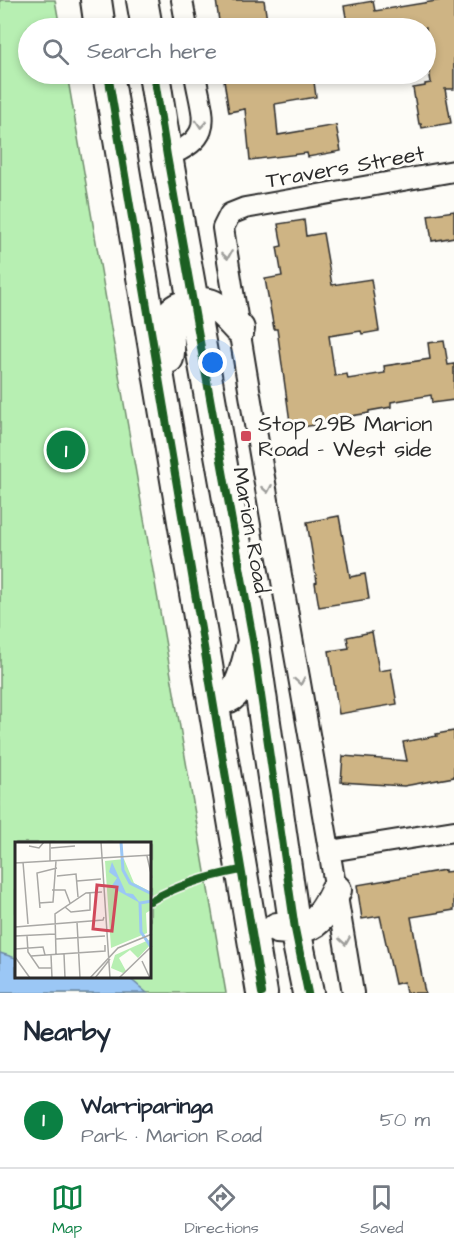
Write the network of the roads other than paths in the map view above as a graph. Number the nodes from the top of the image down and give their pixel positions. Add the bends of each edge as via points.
1 (96, 0) edge
2 (142, 0) edge
3 (182, 0) edge
4 (99, 18) edge
5 (145, 18) edge
6 (185, 18) edge
7 (110, 84) edge
8 (156, 84) edge
9 (197, 84) edge
10 (118, 135) junction
11 (167, 156) junction
12 (454, 171) edge
13 (245, 208) joint
14 (193, 303) junction
15 (239, 329) junction
16 (160, 387) junction
17 (253, 640) junction
18 (211, 691) junction
19 (454, 831) edge
20 (330, 851) junction
21 (336, 890) junction
22 (247, 905) junction
23 (295, 929) junction
24 (262, 993) edge
25 (308, 993) edge
26 (353, 993) edge

1 - 4 main road
2 - 5 main road
3 - 6 street
7 - 10 main road
8 - 11 main road, Marion Road
9 -> 11 street via 201,133 190,145
10 - 11 main road via 147,154
10 - 16 main road
11 - 14 main road, Marion Road
12 - 13 street, Travers Street
13 -> 15 street, Marion Road via 230,214 223,228
14 - 15 main road via 216,306
14 - 16 main road via 170,315 170,352
14 - 17 main road, Marion Road
15 -> 20 street, Marion Road
16 - 18 main road
17 - 18 main road via 235,693 221,698
17 - 23 main road, Marion Road
18 - 22 main road
19 - 20 street
20 - 21 street, Marion Road
21 - 23 main road via 316,920
21 -> 26 street, Marion Road
22 - 23 main road via 269,926
22 - 24 main road
23 - 25 main road, Marion Road

